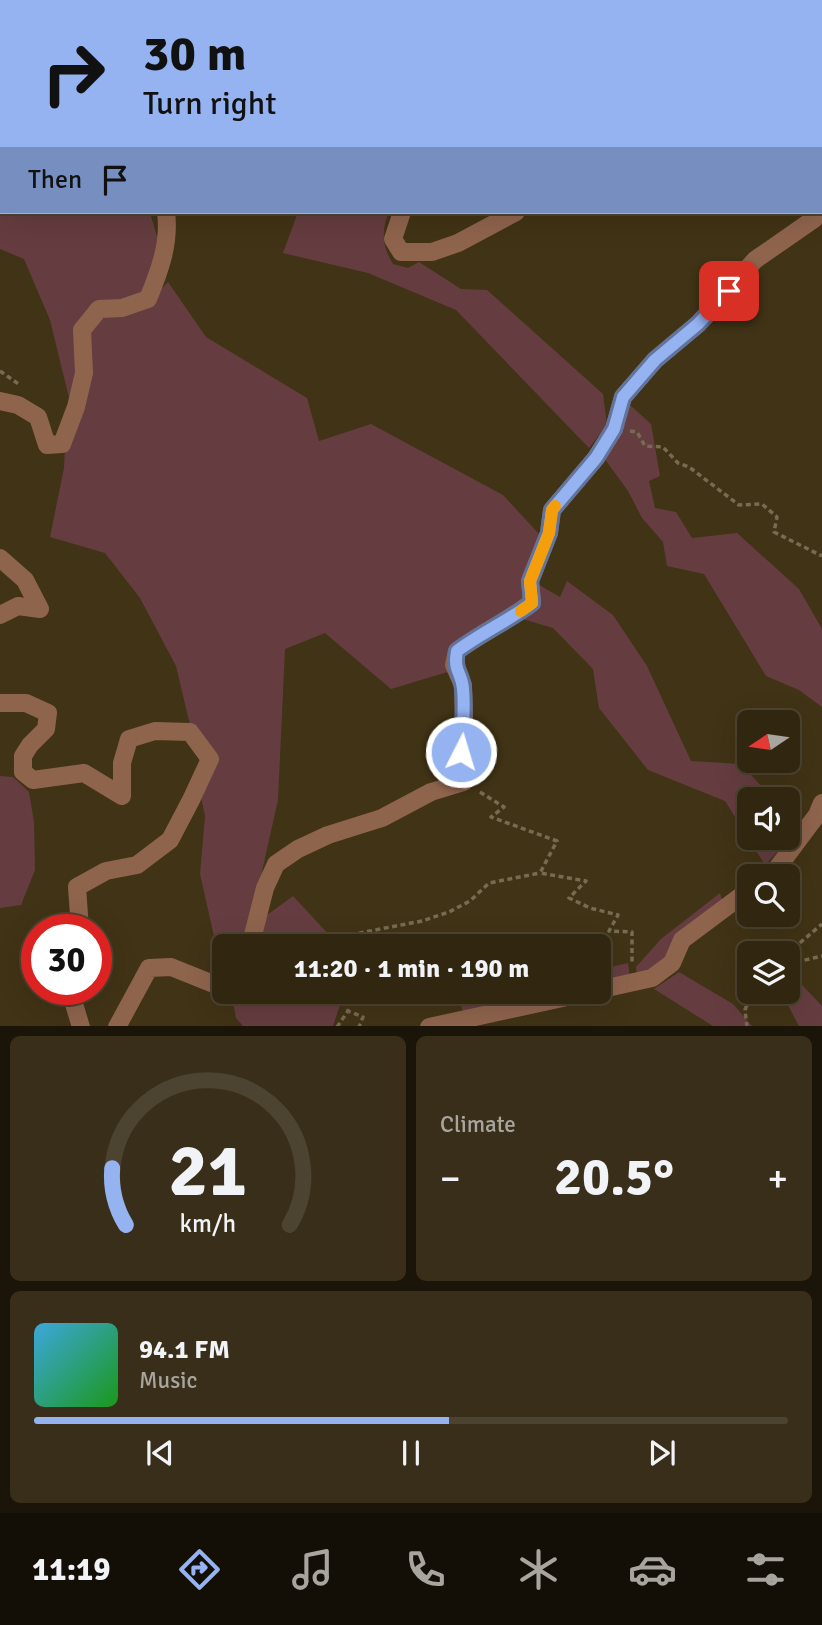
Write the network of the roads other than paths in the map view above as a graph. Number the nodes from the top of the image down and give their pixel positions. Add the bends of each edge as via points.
1 (166, 214) edge
2 (401, 214) edge
3 (512, 214) edge
4 (814, 220) edge
5 (0, 401) edge
6 (0, 558) edge
7 (0, 615) edge
8 (0, 704) edge
9 (822, 803) edge
10 (780, 864) edge
11 (737, 899) edge
12 (79, 914) edge
13 (253, 934) edge
14 (212, 983) edge
15 (611, 987) edge
16 (535, 1004) edge
17 (74, 1005) edge
18 (81, 1026) edge
19 (118, 1026) edge
20 (434, 1026) edge

1 - 5 street via 164,259 148,299 122,308 99,309 82,330 84,373 62,444 47,445 38,417
2 - 3 street via 393,239 401,253 432,252 458,243
4 - 13 street via 755,260 623,397 614,429 596,458 552,510 549,533 530,581 532,603 457,651 454,665 463,685 464,782 431,792 382,818 328,835 276,864
6 - 7 street via 24,580 40,608 18,606
8 - 12 street via 26,703 48,713 46,729 23,756 23,772 33,780 84,773 122,796 122,763 129,739 155,731 190,732 210,759 170,840 137,865 107,872 77,887
9 - 10 street
11 - 15 street via 682,940 672,964 652,978
14 - 19 street via 171,967 149,968
16 - 20 street
17 - 18 street

